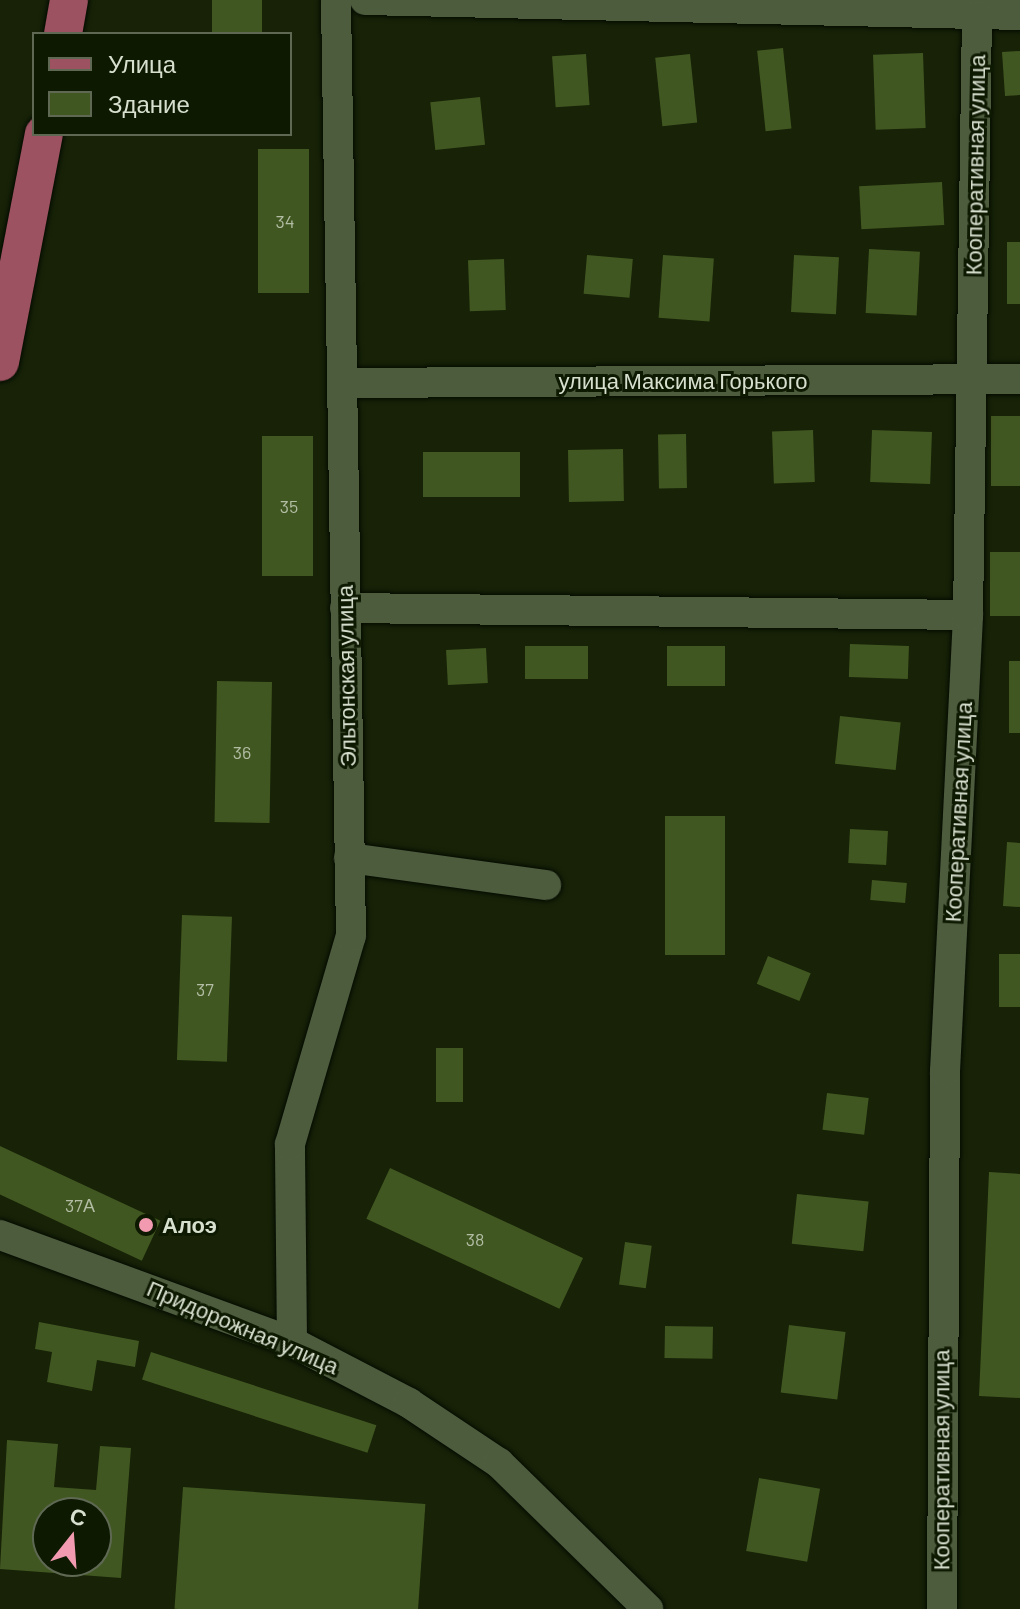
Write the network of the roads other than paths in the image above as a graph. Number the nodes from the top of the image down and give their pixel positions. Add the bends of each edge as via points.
1 (69, 0) edge
2 (336, 0) edge
3 (365, 0) edge
4 (861, 6) edge
5 (1020, 15) edge
6 (977, 16) junction
7 (63, 32) edge
8 (44, 136) edge
9 (0, 362) edge
10 (971, 379) junction
11 (1020, 379) edge
12 (345, 383) junction
13 (345, 608) junction
14 (968, 615) junction
15 (349, 858) junction
16 (546, 885) dead end
17 (0, 1235) edge
18 (292, 1342) junction
19 (648, 1609) edge
20 (942, 1609) edge

1 - 7 main road
2 - 12 street, Эльтонская улица
3 - 4 street
4 - 6 street
5 - 6 street
6 - 10 street, Кооперативная улица
8 - 9 main road
10 - 11 street, улица Максима Горького
10 - 12 street, улица Максима Горького
10 - 14 street, Кооперативная улица
12 - 13 street, Эльтонская улица
13 - 14 street
13 - 15 street, Эльтонская улица
14 - 20 street, Кооперативная улица via 945,1071
15 - 16 street
15 - 18 street, Эльтонская улица via 351,936 290,1144
17 - 18 street, Придорожная улица
18 - 19 street, Придорожная улица via 409,1403 499,1463

